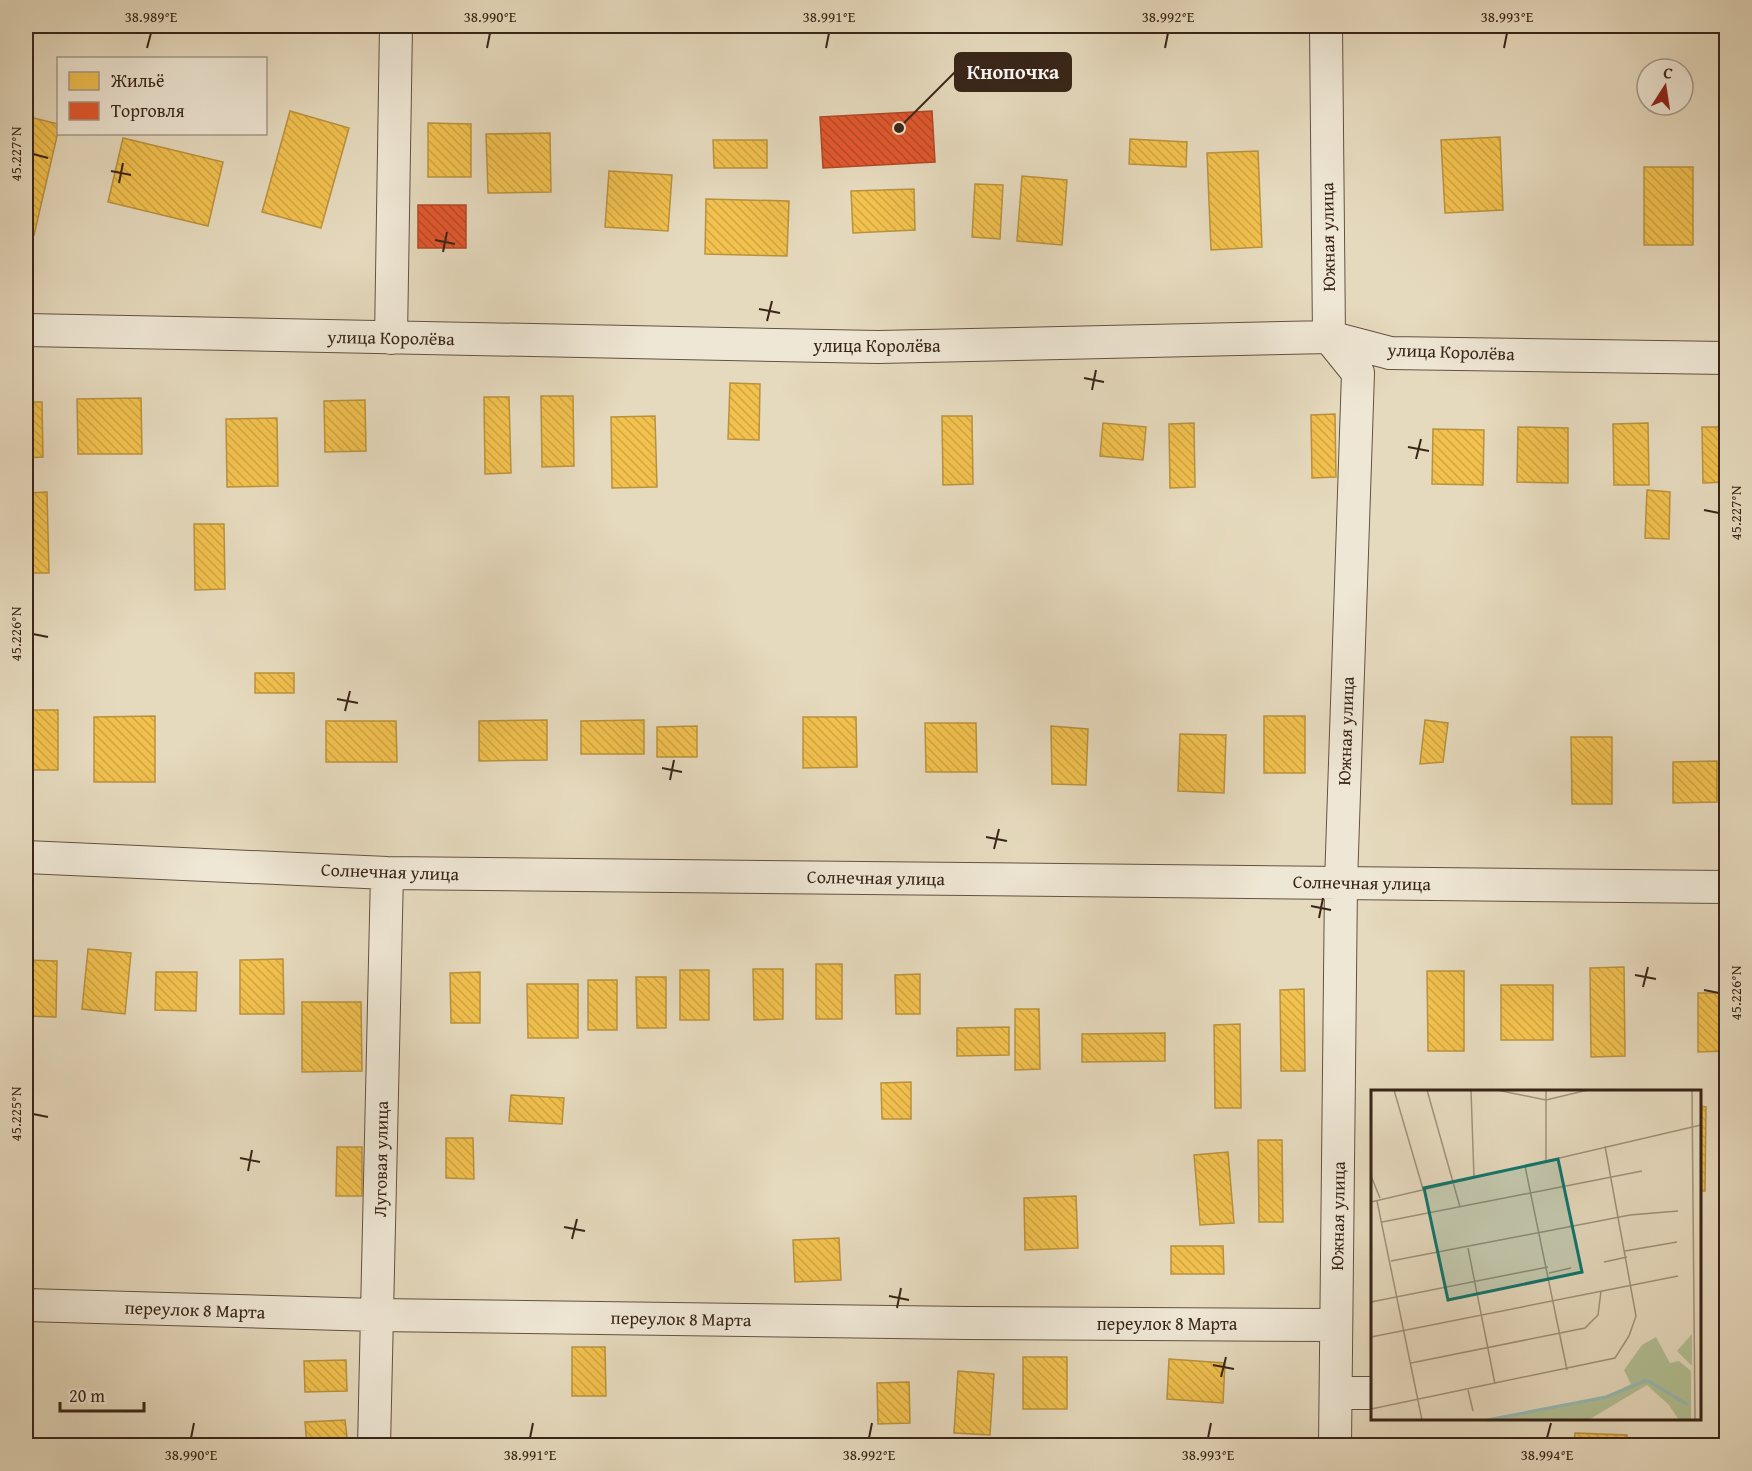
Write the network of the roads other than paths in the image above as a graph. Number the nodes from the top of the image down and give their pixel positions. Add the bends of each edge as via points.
1 (396, 26) edge
2 (1326, 26) edge
3 (26, 330) edge
4 (1329, 337) junction
5 (391, 338) junction
6 (1726, 358) edge
7 (26, 857) edge
8 (387, 873) junction
9 (1341, 883) junction
10 (1726, 887) edge
11 (26, 1305) edge
12 (377, 1315) junction
13 (1336, 1325) junction
14 (1336, 1393) junction
15 (1371, 1393) edge
16 (374, 1446) edge
17 (1335, 1446) edge

1 - 5 street
2 - 4 street, Южная улица
3 - 5 street, улица Королёва
4 - 5 street, улица Королёва via 878,347
4 - 6 street, улица Королёва via 1390,353
4 - 9 street, Южная улица via 1358,373
7 - 8 street, Солнечная улица
8 - 9 street, Солнечная улица
8 - 12 street, Луговая улица
9 - 10 street, Солнечная улица
9 - 13 street, Южная улица
11 - 12 street, переулок 8 Марта
12 - 13 street, переулок 8 Марта
12 - 16 street, Луговая улица
13 - 14 street, Южная улица
14 - 15 street
14 - 17 street, Южная улица

